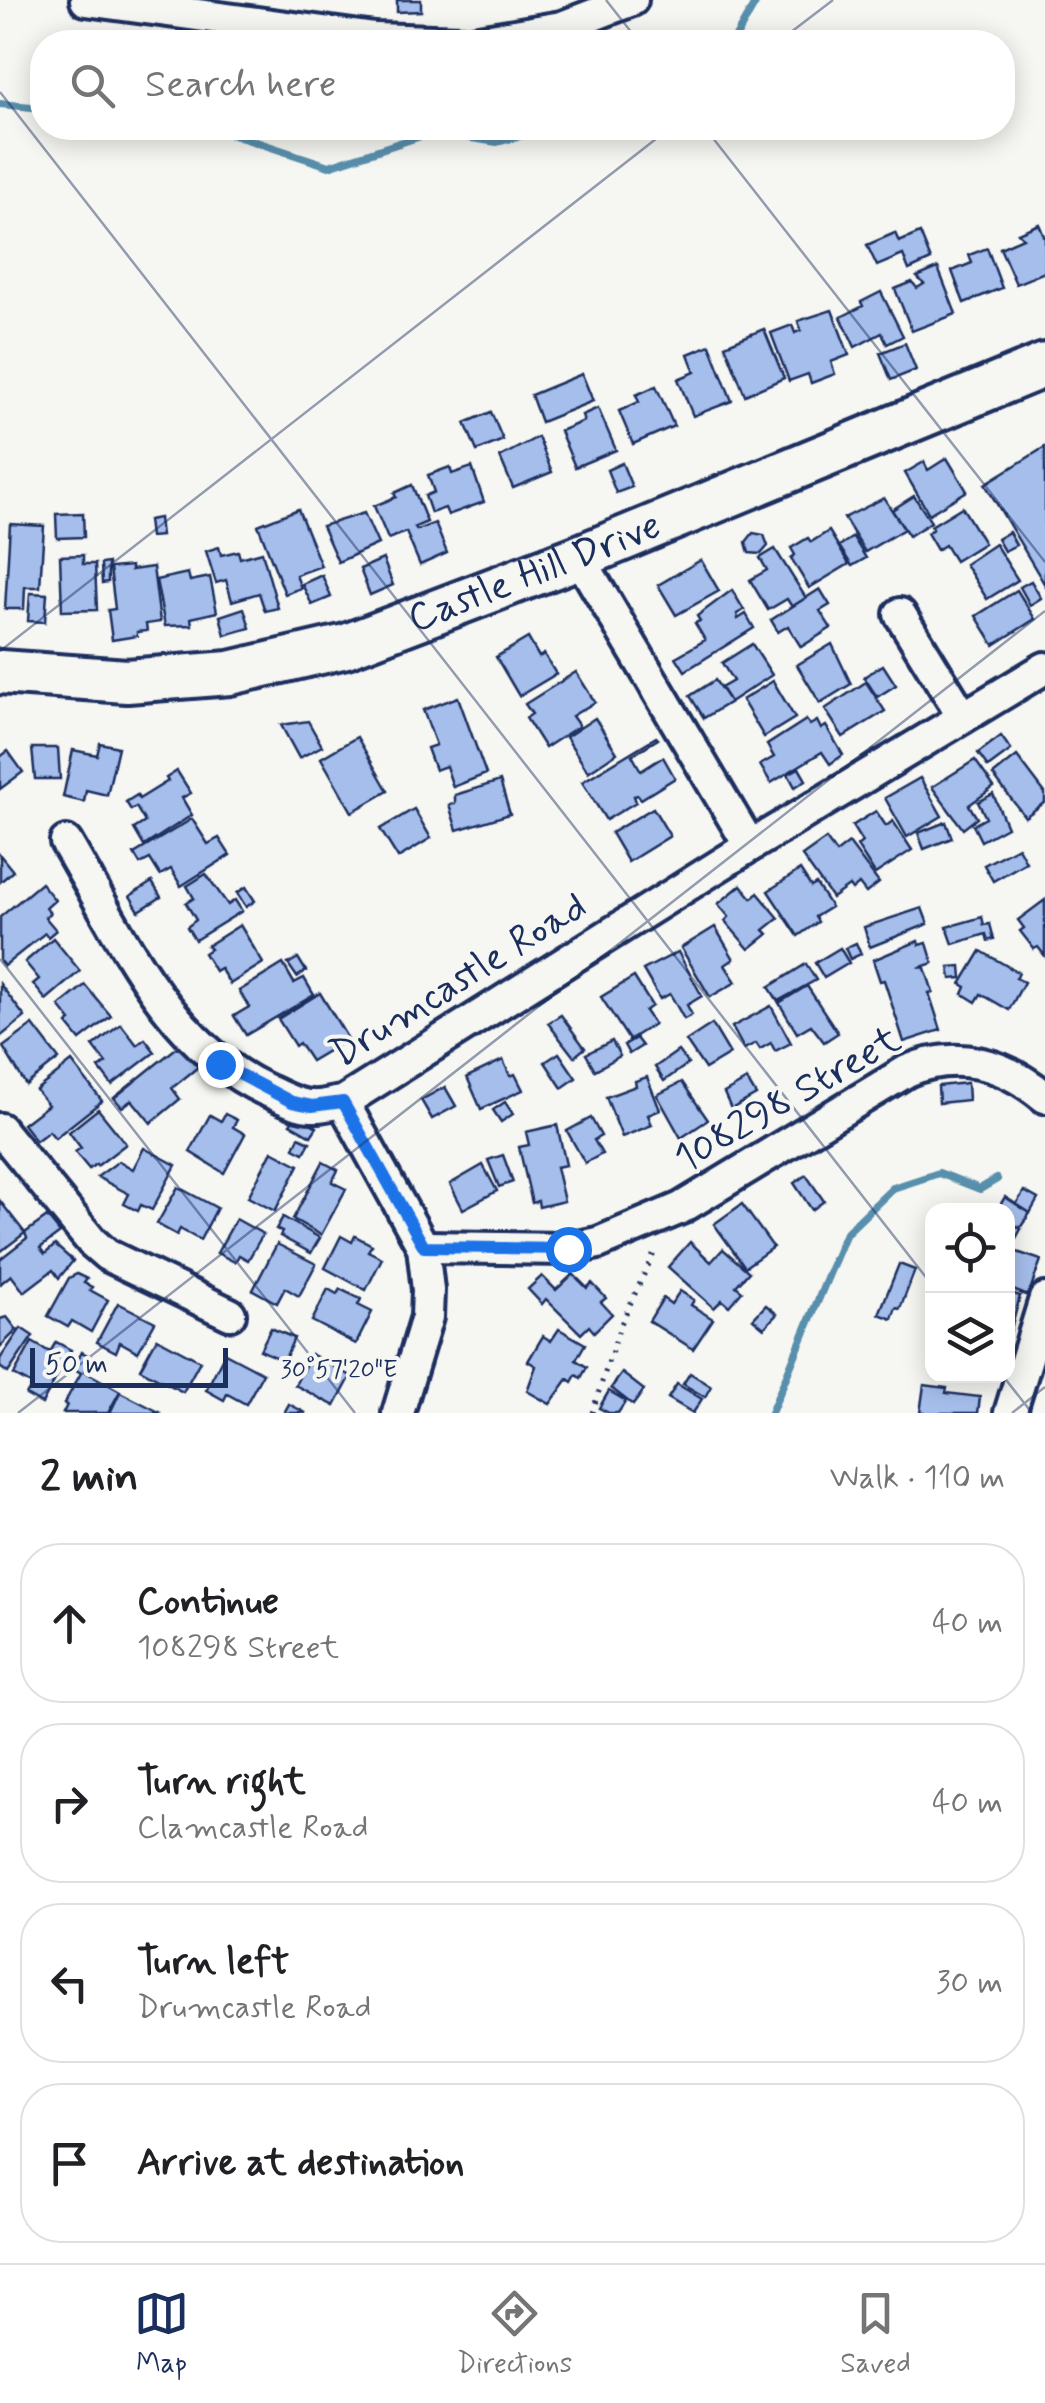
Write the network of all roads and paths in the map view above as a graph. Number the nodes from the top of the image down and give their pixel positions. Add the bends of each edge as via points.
1 (86, 0) edge
2 (632, 0) edge
3 (308, 30) edge
4 (540, 30) edge
5 (1045, 365) edge
6 (580, 557) junction
7 (900, 614) dead end
8 (1045, 668) edge
9 (0, 672) edge
10 (963, 717) junction
11 (66, 842) dead end
12 (750, 846) junction
13 (1045, 1097) edge
14 (343, 1102) junction
15 (0, 1129) edge
16 (681, 1208) junction
17 (424, 1247) junction
18 (1045, 1299) edge
19 (230, 1314) dead end
20 (398, 1413) edge
21 (592, 1413) edge
22 (1010, 1413) edge

1 - 3 street
2 - 4 street
5 - 6 street, Castle Hill Drive
6 - 9 street, Castle Hill Drive via 346,646 230,673 127,681
6 - 12 street
7 - 10 street
8 - 10 street, Drumcastle Road
10 - 12 street, Drumcastle Road
11 - 14 street, Drumcastle Road via 158,997 220,1064 292,1102
12 - 14 street, Drumcastle Road
13 - 16 street, 108298 Street via 1001,1068 958,1058 931,1061
14 - 17 street
15 - 19 street via 108,1255
16 - 17 street, 108298 Street via 568,1249
16 - 21 path, 108298 Street via 644,1270
17 - 20 street via 427,1316
18 - 22 street

